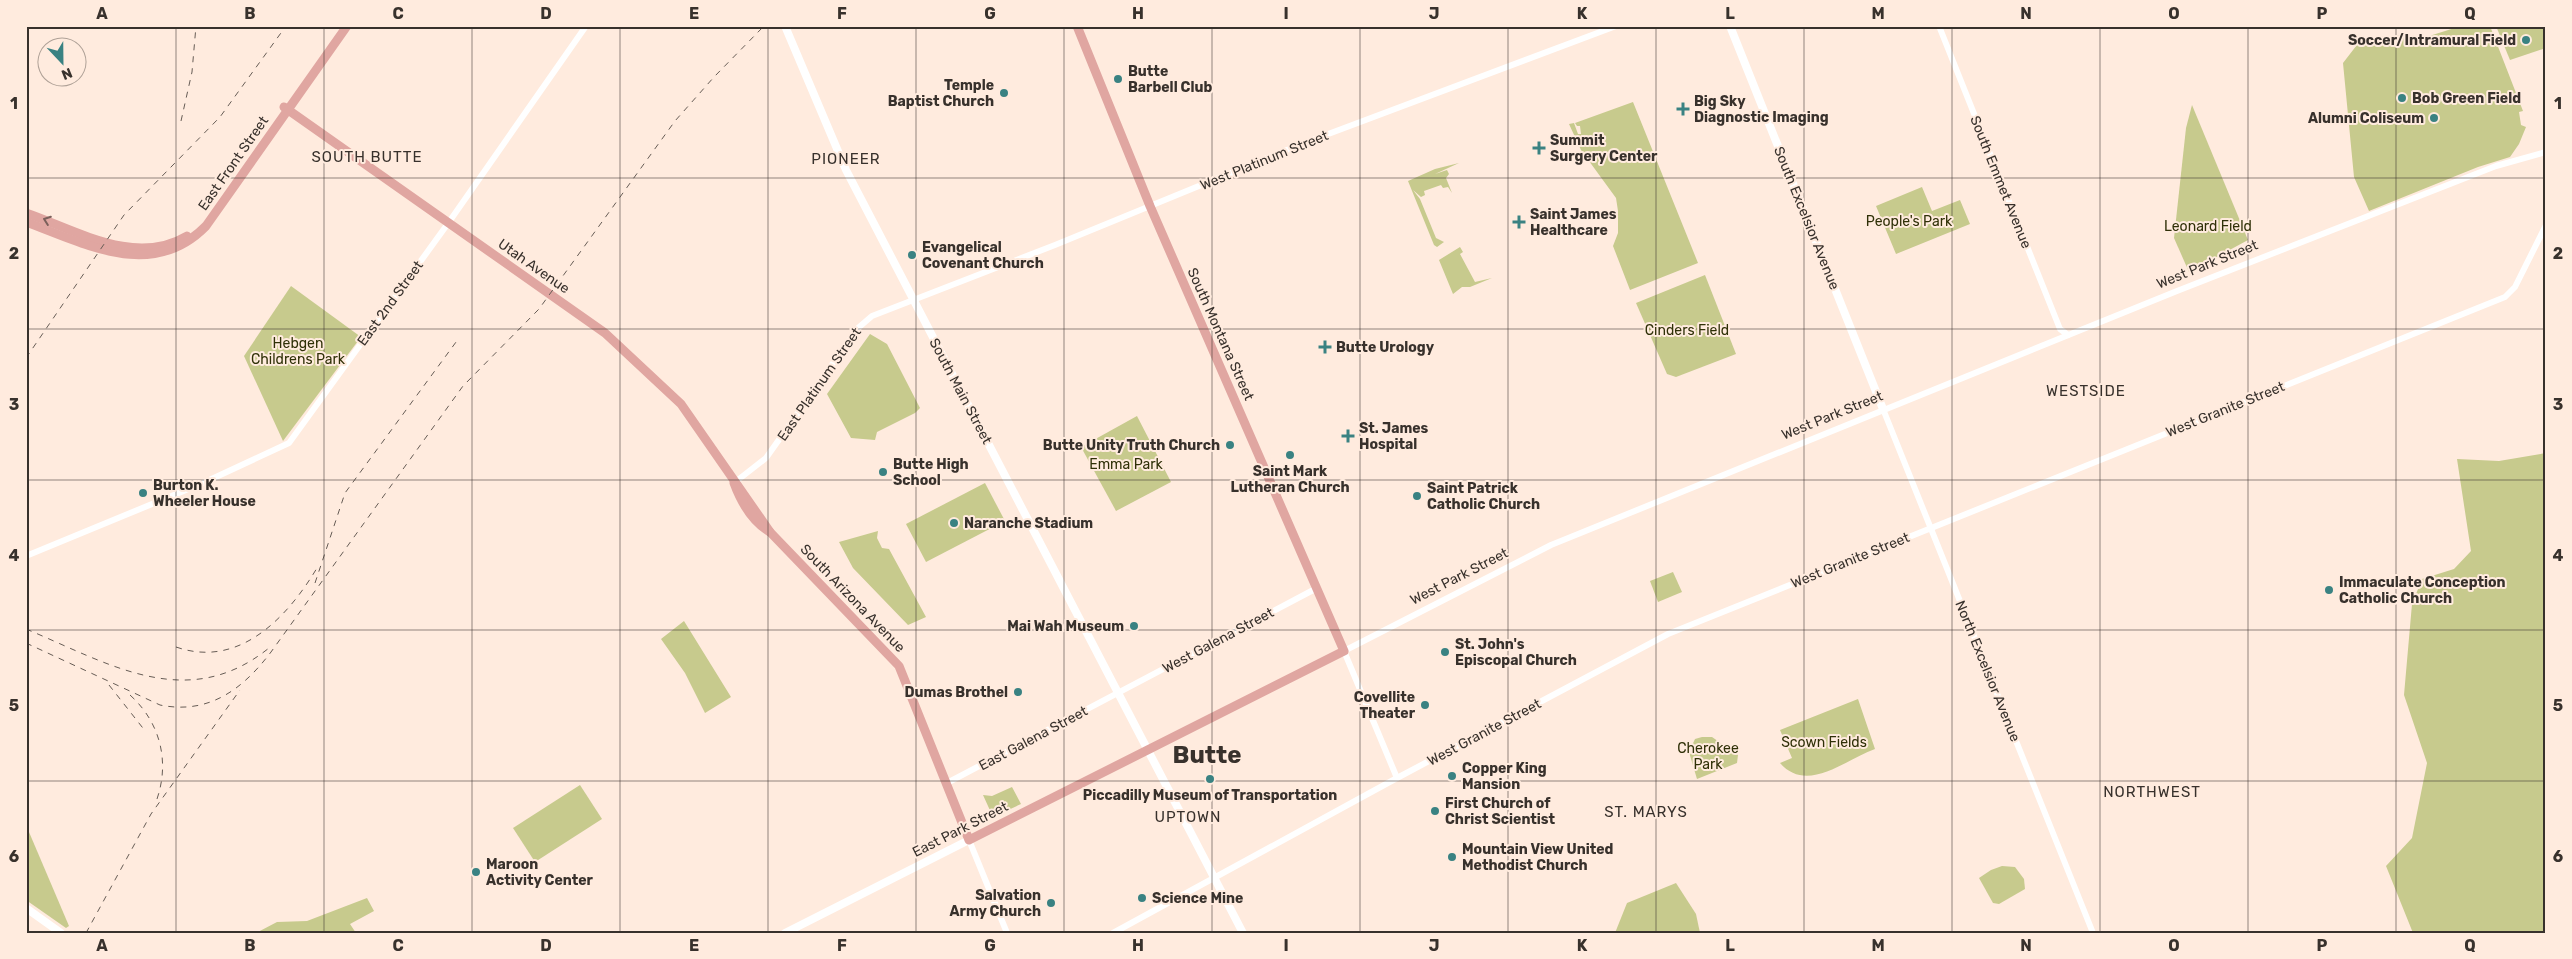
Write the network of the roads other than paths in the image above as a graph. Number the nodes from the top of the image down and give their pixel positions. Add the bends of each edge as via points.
1 (340, 26) edge
2 (348, 26) edge
3 (586, 26) edge
4 (785, 26) edge
5 (1077, 26) edge
6 (1616, 26) edge
7 (1730, 26) edge
8 (1938, 26) edge
9 (286, 108) junction
10 (2546, 152) edge
11 (1150, 206) junction
12 (26, 213) edge
13 (26, 222) edge
14 (449, 222) junction
15 (2546, 225) edge
16 (68, 238) junction
17 (100, 240) junction
18 (106, 247) junction
19 (914, 301) junction
20 (2068, 335) junction
21 (1883, 409) junction
22 (734, 482) junction
23 (758, 526) joint
24 (1931, 528) junction
25 (770, 532) junction
26 (26, 556) edge
27 (1317, 588) junction
28 (1344, 651) junction
29 (1118, 693) junction
30 (1148, 750) junction
31 (1397, 778) junction
32 (947, 783) junction
33 (969, 840) junction
34 (1215, 877) junction
35 (26, 908) edge
36 (61, 933) edge
37 (786, 933) edge
38 (1007, 933) edge
39 (1114, 933) edge
40 (1243, 933) edge
41 (2092, 933) edge

1 - 9 main road, East Front Street
2 - 9 main road, East Front Street
3 - 14 street, East 2nd Street
4 - 19 main road, South Main Street via 846,170
5 - 11 main road, South Montana Street
6 - 11 street, West Platinum Street via 1360,121
7 - 21 main road, South Excelsior Avenue
8 - 20 street, South Emmet Avenue via 2060,329
9 - 14 main road, Utah Avenue
9 - 18 main road, East Front Street via 206,226 188,241 156,254 131,255
10 - 20 street, West Park Street via 2496,166
11 - 19 street, West Platinum Street
11 - 27 main road, South Montana Street
17 -> 12 main road
13 - 16 main road
14 - 22 main road, Utah Avenue via 605,333 681,404
14 - 26 street, East 2nd Street via 289,444
15 - 24 street, West Granite Street via 2509,295
16 - 17 main road via 73,234
16 - 18 main road
17 - 18 main road
19 - 22 street, East Platinum Street via 872,316 858,328 766,458
19 - 29 main road, South Main Street
20 - 21 street, West Park Street
21 - 24 street, North Excelsior Avenue
21 - 28 street, West Park Street via 1551,545
22 - 23 main road, Utah Avenue
22 - 25 main road, Utah Avenue
23 - 25 main road, South Arizona Avenue
24 - 31 street, West Granite Street via 1668,634
24 - 41 street, North Excelsior Avenue
25 - 32 main road, South Arizona Avenue via 898,666
27 - 28 main road, South Montana Street
27 - 29 street, West Galena Street
28 - 30 main road, West Park Street
28 - 31 street
29 - 30 main road, South Main Street
29 - 32 street, East Galena Street
30 - 33 main road, East Park Street
30 - 34 main road, South Main Street
31 - 34 street, West Granite Street
32 - 33 main road, South Arizona Avenue
33 - 37 main road, East Park Street
33 - 38 street
34 - 39 street, West Granite Street
34 - 40 main road, South Main Street
35 - 36 main road

